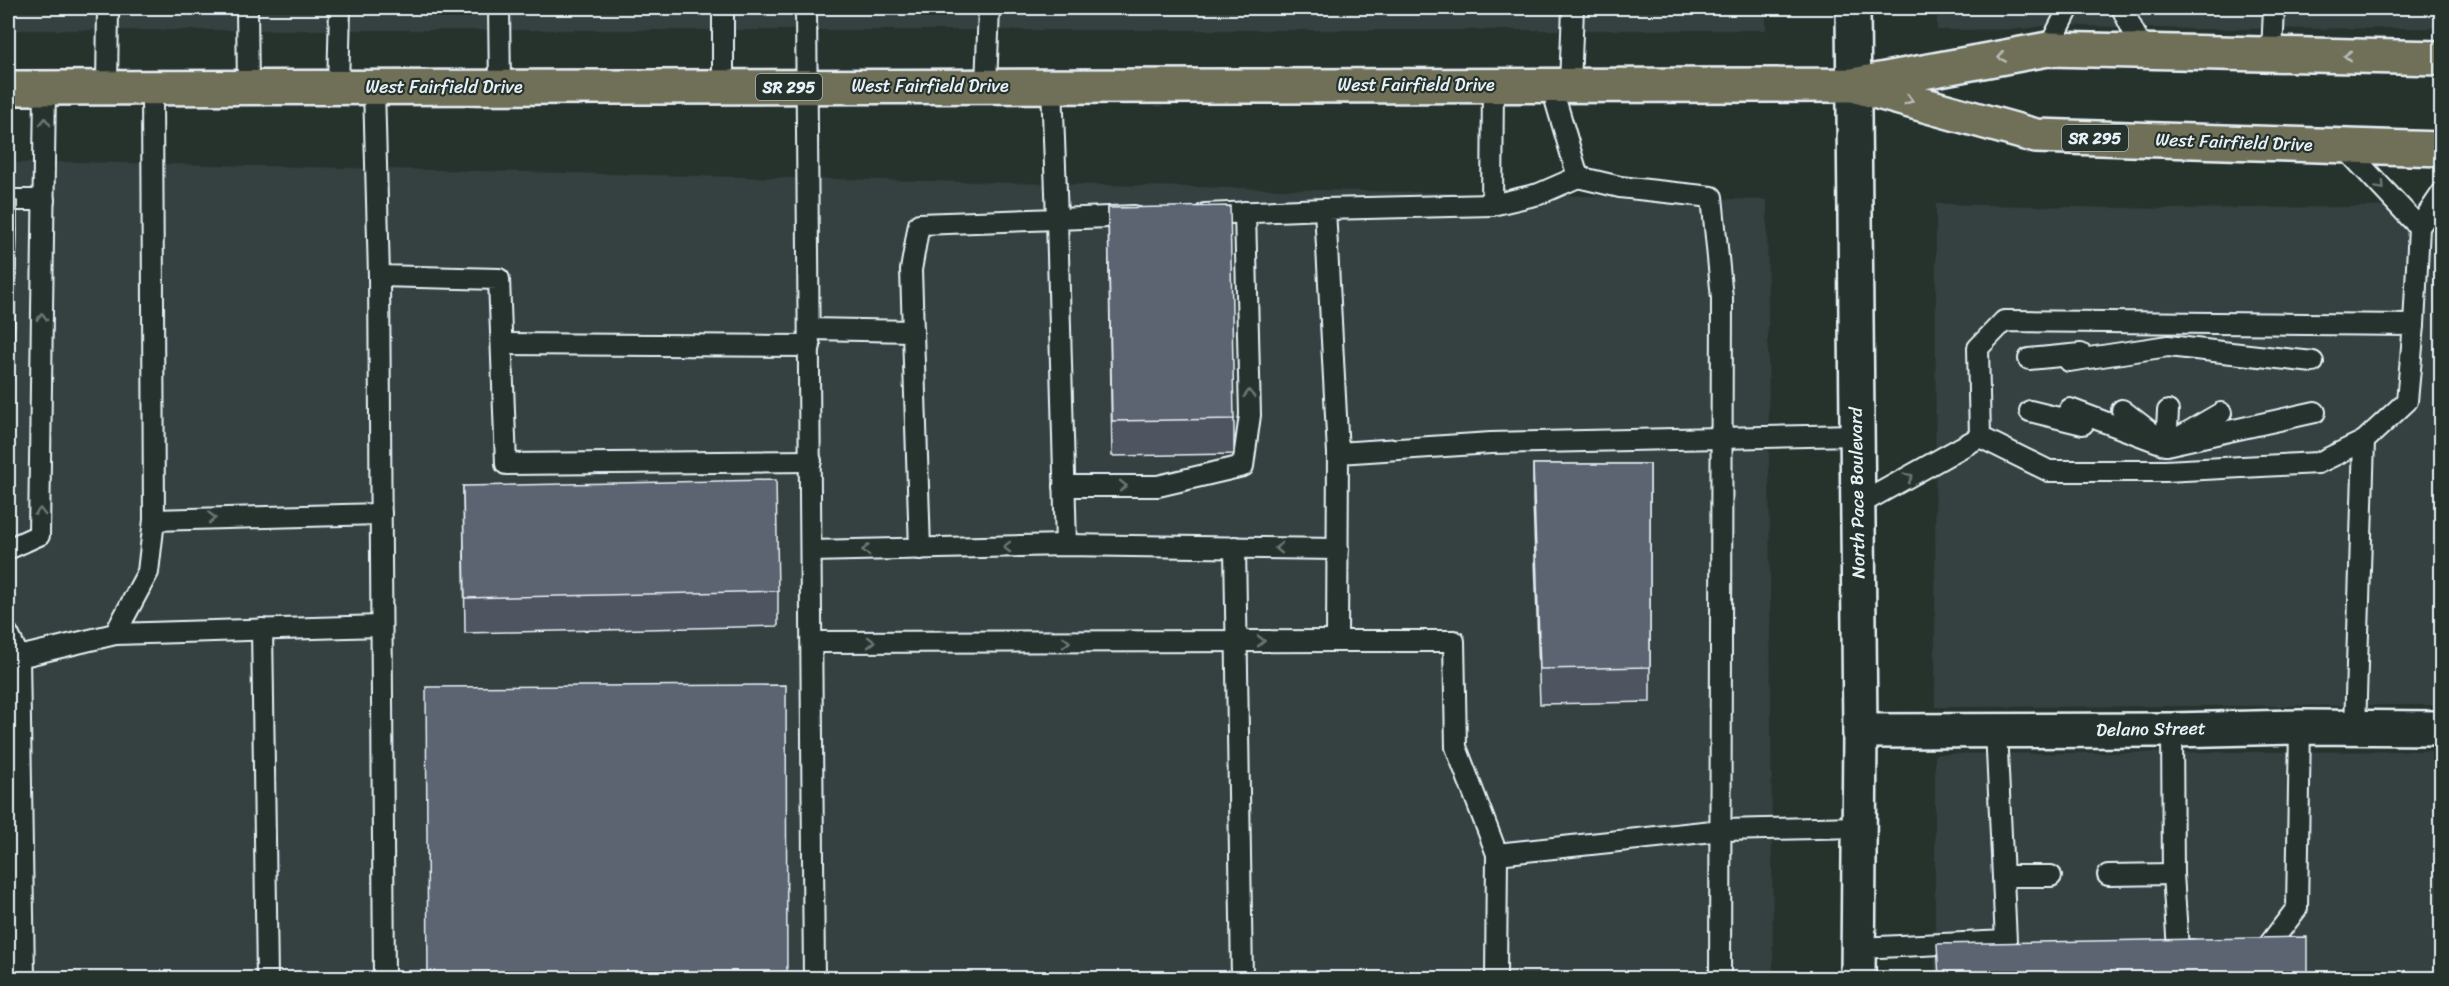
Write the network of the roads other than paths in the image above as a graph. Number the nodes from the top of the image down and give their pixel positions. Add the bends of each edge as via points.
1 (108, 8) edge
2 (247, 8) edge
3 (340, 8) edge
4 (498, 8) edge
5 (723, 8) edge
6 (806, 8) edge
7 (989, 8) edge
8 (1573, 8) edge
9 (1852, 8) edge
10 (2069, 8) edge
11 (2122, 8) edge
12 (2274, 8) edge
13 (2048, 49) junction
14 (2143, 51) junction
15 (2272, 54) junction
16 (2442, 58) edge
17 (1493, 85) junction
18 (1561, 85) junction
19 (1853, 85) junction
20 (986, 86) junction
21 (1052, 86) junction
22 (248, 87) junction
23 (338, 87) junction
24 (500, 87) junction
25 (723, 87) junction
26 (807, 87) junction
27 (8, 88) edge
28 (45, 88) junction
29 (107, 88) junction
30 (152, 88) junction
31 (374, 88) junction
32 (2343, 146) junction
33 (2442, 148) edge
34 (1578, 177) junction
35 (2442, 193) edge
36 (8, 200) edge
37 (44, 200) junction
38 (1492, 205) junction
39 (1325, 209) junction
40 (1245, 212) junction
41 (1186, 214) edge
42 (1151, 216) edge
43 (1057, 219) junction
44 (2419, 227) junction
45 (379, 276) junction
46 (2169, 323) junction
47 (2414, 325) junction
48 (913, 331) junction
49 (810, 338) junction
50 (502, 344) junction
51 (2168, 353) junction
52 (2029, 359) dead end
53 (2069, 361) dead end
54 (2123, 361) dead end
55 (2219, 362) dead end
56 (2313, 362) dead end
57 (2271, 363) dead end
58 (2070, 409) dead end
59 (2122, 410) dead end
60 (2030, 411) dead end
61 (2168, 411) dead end
62 (2272, 411) dead end
63 (2315, 412) dead end
64 (2221, 413) dead end
65 (1856, 435) junction
66 (1980, 437) junction
67 (1722, 438) junction
68 (2364, 441) junction
69 (2166, 445) junction
70 (1338, 453) junction
71 (811, 461) junction
72 (2164, 471) junction
73 (1064, 486) junction
74 (1858, 505) junction
75 (381, 514) junction
76 (154, 520) junction
77 (1066, 545) junction
78 (1235, 547) junction
79 (8, 549) edge
80 (920, 549) junction
81 (1338, 549) junction
82 (812, 551) junction
83 (381, 626) junction
84 (262, 629) junction
85 (8, 634) edge
86 (115, 634) junction
87 (1236, 641) junction
88 (1337, 641) junction
89 (813, 642) junction
90 (19, 657) junction
91 (2300, 726) junction
92 (2442, 728) edge
93 (2355, 729) junction
94 (1996, 730) junction
95 (2172, 730) junction
96 (1860, 731) junction
97 (1858, 827) junction
98 (1722, 830) junction
99 (1497, 854) junction
100 (2173, 874) junction
101 (2108, 875) dead end
102 (2003, 876) junction
103 (2051, 876) dead end
104 (2211, 950) edge
105 (2232, 950) edge
106 (1858, 963) edge
107 (24, 978) edge
108 (267, 978) edge
109 (384, 978) edge
110 (814, 978) edge
111 (1242, 978) edge
112 (1496, 978) edge
113 (1720, 978) edge

1 - 29 lane
2 - 22 lane
3 - 23 lane
4 - 24 lane
5 - 25 lane
6 - 26 lane
7 - 20 lane
8 - 18 lane
9 - 19 main road, North Pace Boulevard
10 - 13 lane
11 - 14 lane
12 - 15 lane
13 - 14 main road, West Fairfield Drive / SR 295
13 -> 19 main road, West Fairfield Drive / SR 295
14 - 15 main road, West Fairfield Drive / SR 295
16 -> 15 main road, West Fairfield Drive / SR 295
17 - 18 main road, West Fairfield Drive / SR 295
17 - 21 main road, West Fairfield Drive / SR 295
17 - 38 lane
18 - 19 main road, West Fairfield Drive / SR 295
18 - 34 lane
19 -> 32 main road, West Fairfield Drive / SR 295 via 2036,136
19 - 65 main road, North Pace Boulevard
20 - 21 main road, West Fairfield Drive / SR 295
20 - 26 main road, West Fairfield Drive / SR 295
21 - 43 lane
22 - 23 main road, West Fairfield Drive / SR 295
22 - 30 main road, West Fairfield Drive / SR 295
23 - 31 main road, West Fairfield Drive / SR 295
24 - 25 main road, West Fairfield Drive / SR 295
24 - 31 main road, West Fairfield Drive / SR 295
25 - 26 main road, West Fairfield Drive / SR 295
26 - 49 lane
27 - 28 main road, West Fairfield Drive / SR 295
28 - 29 main road, West Fairfield Drive / SR 295
37 -> 28 lane
29 - 30 main road, West Fairfield Drive / SR 295
30 - 76 lane
31 - 45 lane
32 - 33 main road, West Fairfield Drive / SR 295
32 -> 44 lane
34 - 38 lane via 1539,194
34 - 67 lane via 1620,187 1712,197 1722,298
35 - 44 lane
36 - 37 lane
79 -> 37 lane via 39,535
38 - 39 lane
39 - 40 lane
39 - 70 lane
40 - 41 lane
73 -> 40 lane via 1158,486 1243,466 1250,415
42 - 43 lane
43 - 48 lane via 920,224 911,270
43 - 73 lane
44 - 47 lane
45 - 50 lane via 499,279
45 - 75 lane
46 - 47 lane
46 - 51 lane
46 - 66 lane via 2004,321 1978,348
47 - 68 lane via 2408,401
48 - 49 lane
48 - 80 lane
49 - 50 lane
49 - 71 lane
50 - 71 lane via 506,464
51 - 52 lane
51 - 53 lane
51 - 54 lane
51 - 55 lane
51 - 56 lane
51 - 57 lane
58 - 69 lane
59 - 69 lane
60 - 69 lane
61 - 69 lane
62 - 69 lane
63 - 69 lane
64 - 69 lane
65 - 67 lane
65 - 74 main road, North Pace Boulevard
66 - 72 lane via 2049,471
74 -> 66 lane
67 - 70 lane via 1491,443
67 - 98 lane
68 - 72 lane via 2318,463
68 - 93 lane
69 - 72 lane
70 - 81 lane
71 - 82 lane
73 - 77 lane
74 - 96 main road, North Pace Boulevard
76 -> 75 lane
75 - 83 lane
76 - 86 lane via 148,572
77 - 78 lane
77 -> 80 lane
81 -> 78 lane
78 - 87 lane
80 -> 82 lane
81 - 88 lane
82 - 89 lane
83 - 84 lane
83 - 109 lane
84 - 86 lane
84 - 108 lane
85 - 90 lane
86 - 90 lane
87 -> 88 lane
89 -> 87 lane
87 - 111 lane
88 - 99 lane via 1454,641 1456,747
89 - 110 lane
90 - 107 lane
91 - 93 main road, Delano Street
91 - 95 main road, Delano Street
91 - 105 lane via 2297,908 2265,950
92 - 93 main road, Delano Street
94 - 95 main road, Delano Street
94 - 96 main road, Delano Street
94 - 102 lane
95 - 100 lane
96 - 97 main road, North Pace Boulevard
97 - 98 lane
97 - 106 main road, North Pace Boulevard
98 - 99 lane
98 - 113 lane
99 - 112 lane
100 - 101 lane
100 - 104 lane via 2178,950
102 - 103 lane
102 - 106 lane via 2006,941

